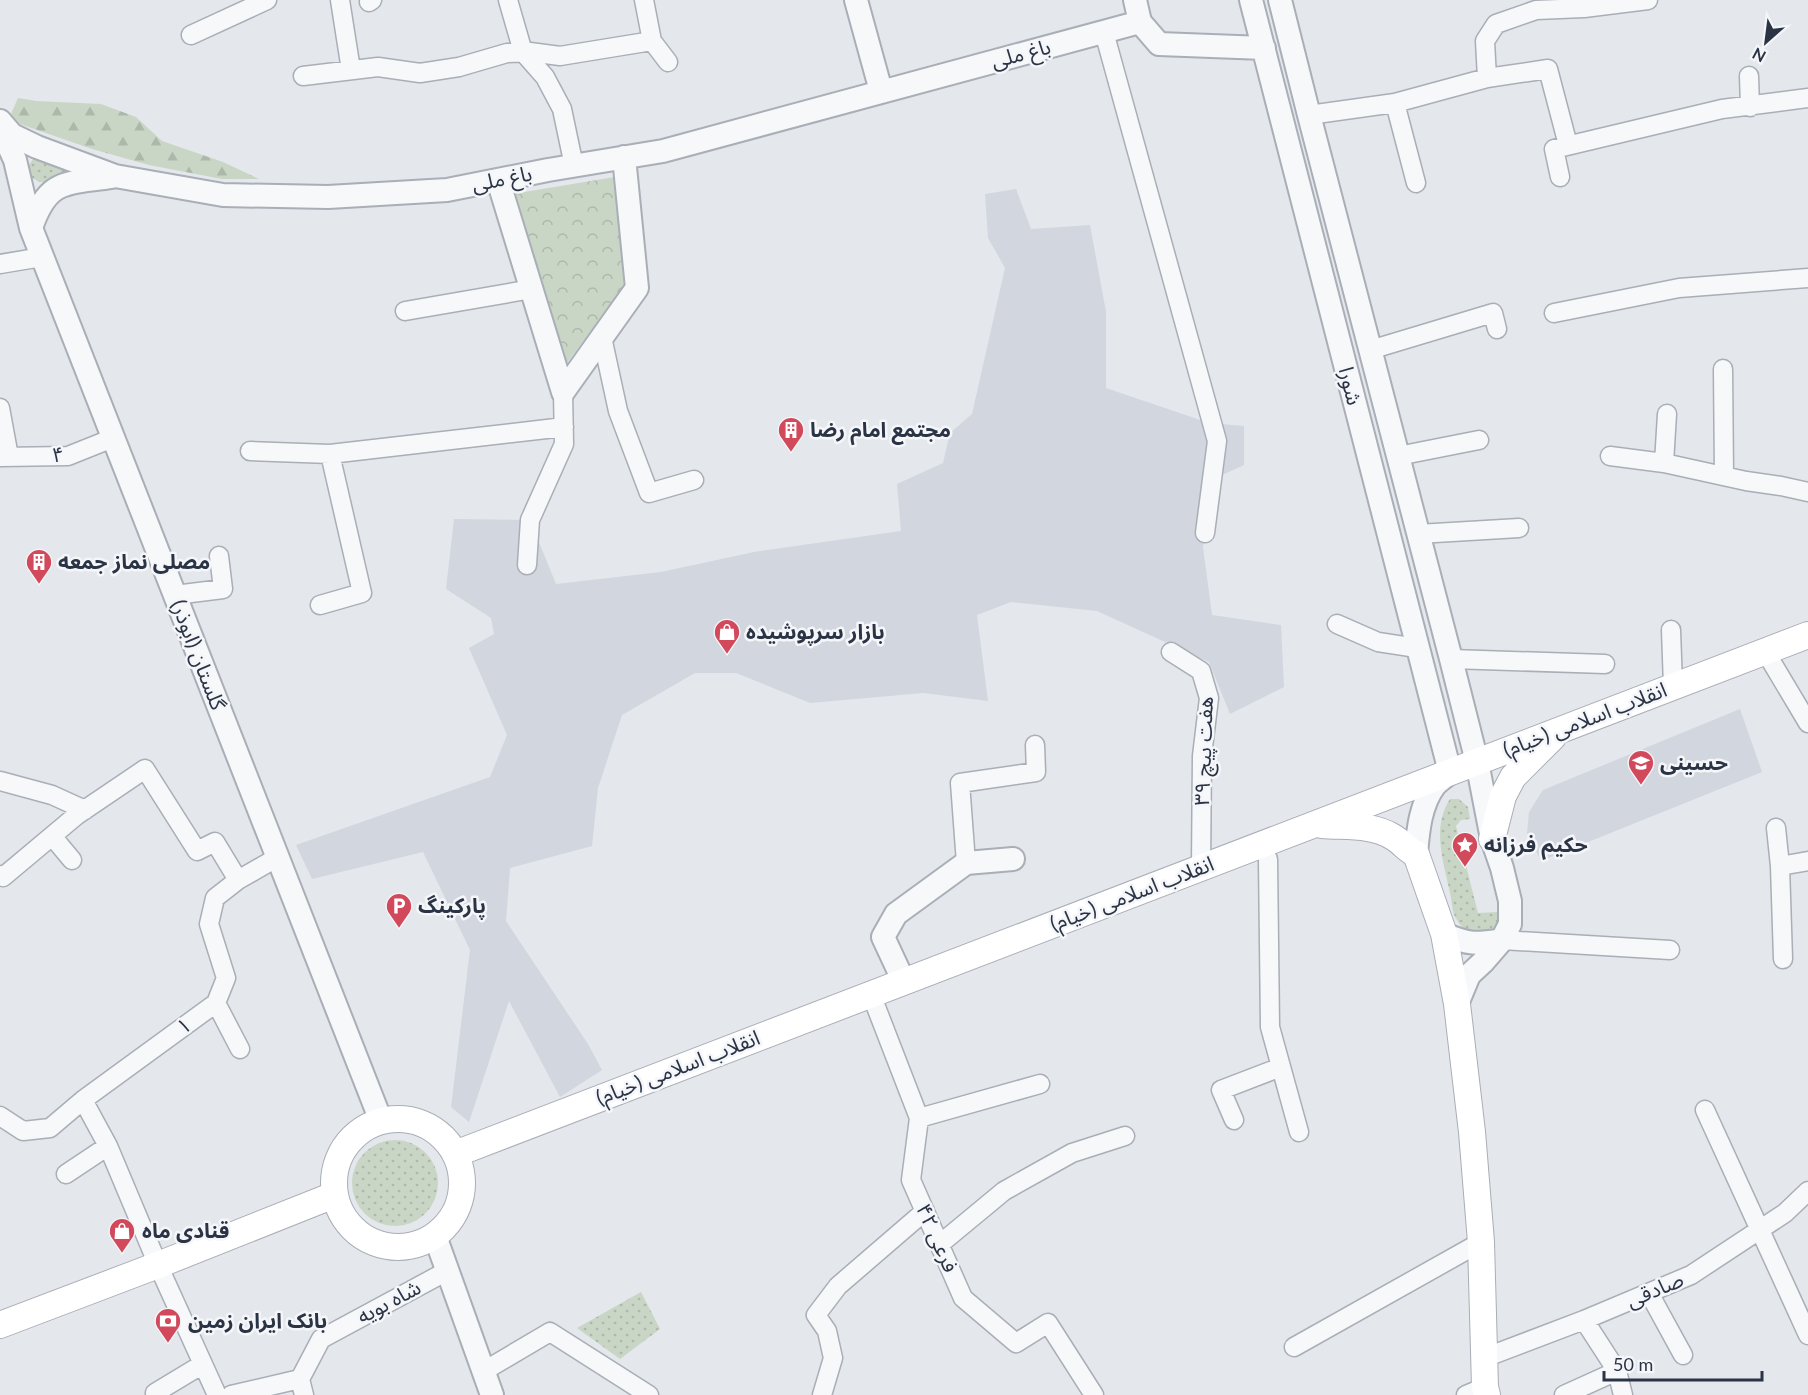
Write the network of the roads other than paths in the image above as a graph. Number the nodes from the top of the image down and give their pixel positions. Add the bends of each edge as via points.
1 (267, 0) edge
2 (340, 0) edge
3 (508, 0) edge
4 (644, 0) edge
5 (856, 0) edge
6 (1136, 0) edge
7 (1251, 0) edge
8 (1280, 0) edge
9 (1648, 0) edge
10 (1583, 4) edge
11 (1140, 22) junction
12 (1104, 32) junction
13 (191, 35) dead end
14 (652, 41) junction
15 (1264, 48) junction
16 (523, 52) junction
17 (668, 62) dead end
18 (351, 70) junction
19 (303, 76) dead end
20 (1749, 76) dead end
21 (1487, 78) junction
22 (881, 91) junction
23 (1808, 98) edge
24 (1395, 104) junction
25 (1750, 107) junction
26 (1309, 115) junction
27 (0, 121) edge
28 (0, 127) edge
29 (1568, 145) junction
30 (624, 157) junction
31 (0, 166) edge
32 (574, 166) junction
33 (115, 176) junction
34 (1560, 177) dead end
35 (498, 180) junction
36 (1416, 183) dead end
37 (21, 189) junction
38 (50, 191) junction
39 (31, 228) junction
40 (42, 257) junction
41 (0, 264) edge
42 (1808, 278) edge
43 (532, 289) junction
44 (405, 311) dead end
45 (1554, 313) dead end
46 (1497, 329) dead end
47 (602, 337) junction
48 (1370, 350) junction
49 (1723, 369) dead end
50 (563, 392) junction
51 (0, 408) edge
52 (1666, 414) dead end
53 (564, 427) junction
54 (113, 438) junction
55 (1479, 440) dead end
56 (250, 451) dead end
57 (330, 454) junction
58 (1398, 456) junction
59 (1610, 456) dead end
60 (4, 457) edge
61 (1664, 463) junction
62 (1724, 476) junction
63 (694, 480) dead end
64 (1808, 492) edge
65 (1519, 528) dead end
66 (1205, 533) dead end
67 (1418, 534) junction
68 (219, 556) dead end
69 (527, 565) dead end
70 (175, 595) junction
71 (320, 605) dead end
72 (1337, 624) dead end
73 (1671, 630) dead end
74 (1808, 635) edge
75 (1418, 648) junction
76 (1765, 651) junction
77 (1171, 652) dead end
78 (1451, 659) junction
79 (1605, 664) dead end
80 (1673, 686) junction
81 (1808, 723) edge
82 (1560, 730) junction
83 (1035, 745) dead end
84 (1477, 762) junction
85 (1450, 772) junction
86 (0, 782) edge
87 (84, 810) junction
88 (1313, 825) junction
89 (1776, 828) dead end
90 (52, 836) junction
91 (1492, 839) junction
92 (1416, 854) junction
93 (278, 857) junction
94 (1013, 859) dead end
95 (1268, 859) dead end
96 (72, 860) dead end
97 (1808, 861) edge
98 (966, 863) junction
99 (1780, 866) junction
100 (1201, 868) junction
101 (0, 875) edge
102 (238, 880) junction
103 (1444, 934) junction
104 (1502, 940) junction
105 (1670, 950) dead end
106 (1783, 959) dead end
107 (903, 982) junction
108 (871, 994) junction
109 (216, 1003) junction
110 (1457, 1004) junction
111 (240, 1049) dead end
112 (1281, 1067) junction
113 (1040, 1084) dead end
114 (83, 1100) junction
115 (1705, 1110) dead end
116 (0, 1116) edge
117 (919, 1118) junction
118 (1234, 1120) dead end
119 (381, 1121) junction
120 (1299, 1132) dead end
121 (1125, 1136) dead end
122 (108, 1146) junction
123 (455, 1154) junction
124 (66, 1174) dead end
125 (1808, 1191) edge
126 (334, 1195) junction
127 (925, 1211) junction
128 (1760, 1230) junction
129 (435, 1236) junction
130 (1481, 1242) junction
131 (940, 1244) junction
132 (158, 1265) junction
133 (447, 1271) junction
134 (1649, 1293) junction
135 (1584, 1320) junction
136 (0, 1325) edge
137 (1808, 1335) edge
138 (1294, 1347) dead end
139 (1683, 1356) dead end
140 (1484, 1358) junction
141 (203, 1364) junction
142 (484, 1371) junction
143 (1617, 1371) junction
144 (302, 1387) edge
145 (1479, 1392) edge
146 (155, 1393) dead end
147 (218, 1395) edge
148 (231, 1395) edge
149 (492, 1395) edge
150 (649, 1395) edge
151 (822, 1395) edge
152 (1095, 1395) edge
153 (1564, 1395) edge
154 (1623, 1395) edge

1 - 13 street
2 - 18 street
3 - 16 street
4 - 14 street
5 - 22 street
6 - 11 street
7 - 15 street, شورا
8 - 26 street, شورا
9 - 10 street
10 - 21 street via 1536,10 1496,24 1485,41
11 - 12 street, باغ ملی
11 - 15 street via 1159,44
12 - 22 street, باغ ملی
12 - 66 street via 1217,441
14 - 16 street via 560,56
14 - 17 street
15 - 75 street, شورا
16 - 18 street via 420,73 378,67
16 - 32 street via 545,77 562,110
18 - 19 street
20 - 25 street
21 - 24 street
21 - 29 street via 1548,69
22 - 30 street, باغ ملی via 663,151
23 - 25 street
24 - 26 street
24 - 36 street
25 - 29 street via 1722,109
26 - 48 street, شورا
27 - 33 street, باغ ملی via 12,135 37,147
28 - 37 street, گلستان (ابوذر) via 15,160
29 - 34 street via 1554,149
30 - 32 street, باغ ملی
30 - 47 street via 637,288
31 - 37 street, گلستان (ابوذر)
32 - 35 street, باغ ملی
33 - 35 street, باغ ملی via 223,195 328,197 447,190
33 - 38 street, باغ ملی via 62,185
35 - 43 street
37 - 38 street
37 - 39 street, گلستان (ابوذر)
38 - 39 street
39 - 40 street, گلستان (ابوذر)
40 - 41 street
40 - 54 street, گلستان (ابوذر)
42 - 45 street via 1679,288
43 - 44 street
43 - 50 street
46 - 48 street via 1493,313
47 - 50 street
47 - 63 street via 618,411 649,493
48 - 58 street, شورا
49 - 62 street
50 - 53 street
51 - 60 street
52 - 61 street
53 - 57 street
53 - 69 street via 564,444 530,520
54 - 60 street, ۴ via 68,456
54 - 70 street, گلستان (ابوذر)
55 - 58 street
56 - 57 street
57 - 71 street via 362,593
58 - 67 street, شورا
59 - 61 street
61 - 62 street
62 - 64 street
65 - 67 street
67 - 78 street, شورا
68 - 70 street via 223,589
70 - 93 street, گلستان (ابوذر)
72 - 75 street via 1378,642
73 - 80 street
74 - 76 main road, انقلاب اسلامی (خیام)
75 - 85 street, شورا
76 - 80 main road, انقلاب اسلامی (خیام)
76 - 81 street
77 - 100 street, هفت پیچ ۳۹ via 1201,671 1209,698 1202,756
78 - 79 street
78 - 84 street, شورا
80 - 82 main road, انقلاب اسلامی (خیام)
82 - 84 main road, انقلاب اسلامی (خیام)
82 - 91 main road via 1513,777 1503,796
83 - 98 street via 1036,772 960,783
84 - 85 main road, انقلاب اسلامی (خیام)
84 - 91 street, شورا
85 - 88 main road, انقلاب اسلامی (خیام)
85 - 92 street via 1435,786 1424,807
86 - 87 street via 52,795
87 - 90 street
87 - 102 street via 145,769 197,851 215,842
88 - 92 main road via 1374,828
88 - 100 main road, انقلاب اسلامی (خیام)
89 - 99 street
90 - 96 street
90 - 101 street via 3,877
91 - 104 street, شورا via 1510,901 1510,924
92 - 103 main road
93 - 102 street
93 - 119 street, گلستان (ابوذر)
94 - 98 street
95 - 112 street via 1270,1027
97 - 99 street
98 - 107 street via 896,914 892,921 884,937
99 - 106 street
100 - 107 main road, انقلاب اسلامی (خیام)
102 - 109 street via 215,898 209,924 226,978
103 - 104 street via 1476,944
103 - 110 main road
104 - 105 street
104 - 110 street via 1469,975
107 - 108 main road, انقلاب اسلامی (خیام)
108 - 117 street, فرعی ۴۲
108 - 123 main road, انقلاب اسلامی (خیام)
109 - 111 street
109 - 114 street, ۱
110 - 130 main road
112 - 118 street via 1221,1090
112 - 120 street
113 - 117 street
114 - 116 street, ۱ via 50,1128 23,1131
114 - 122 street
115 - 128 street
117 - 127 street, فرعی ۴۲ via 911,1180
119 - 123 main road via 403,1119 424,1124 442,1136
119 - 126 main road via 348,1141 333,1176
121 - 131 street via 1072,1154 1004,1191
122 - 124 street
122 - 132 street
123 - 129 main road via 462,1190 458,1208
125 - 128 street, صادقی
126 - 129 main road via 347,1222 365,1239 388,1247 412,1246
126 - 132 main road
127 - 131 street, فرعی ۴۲
127 - 151 street via 838,1286 816,1315 827,1331 833,1358
128 - 134 street, صادقی via 1691,1275
128 - 137 street
129 - 133 street
130 - 138 street
130 - 140 main road
131 - 152 street, فرعی ۴۲ via 963,1298 1016,1343 1048,1323
132 - 136 main road
132 - 141 street
133 - 142 street
133 - 144 street, شاه بویه via 321,1339
134 - 135 street, صادقی
134 - 139 street
135 - 140 street, صادقی
135 - 143 street
140 - 145 main road
141 - 146 street
141 - 147 street
142 - 149 street
142 - 150 street via 550,1332
143 - 153 street
143 - 154 street
144 - 148 street

